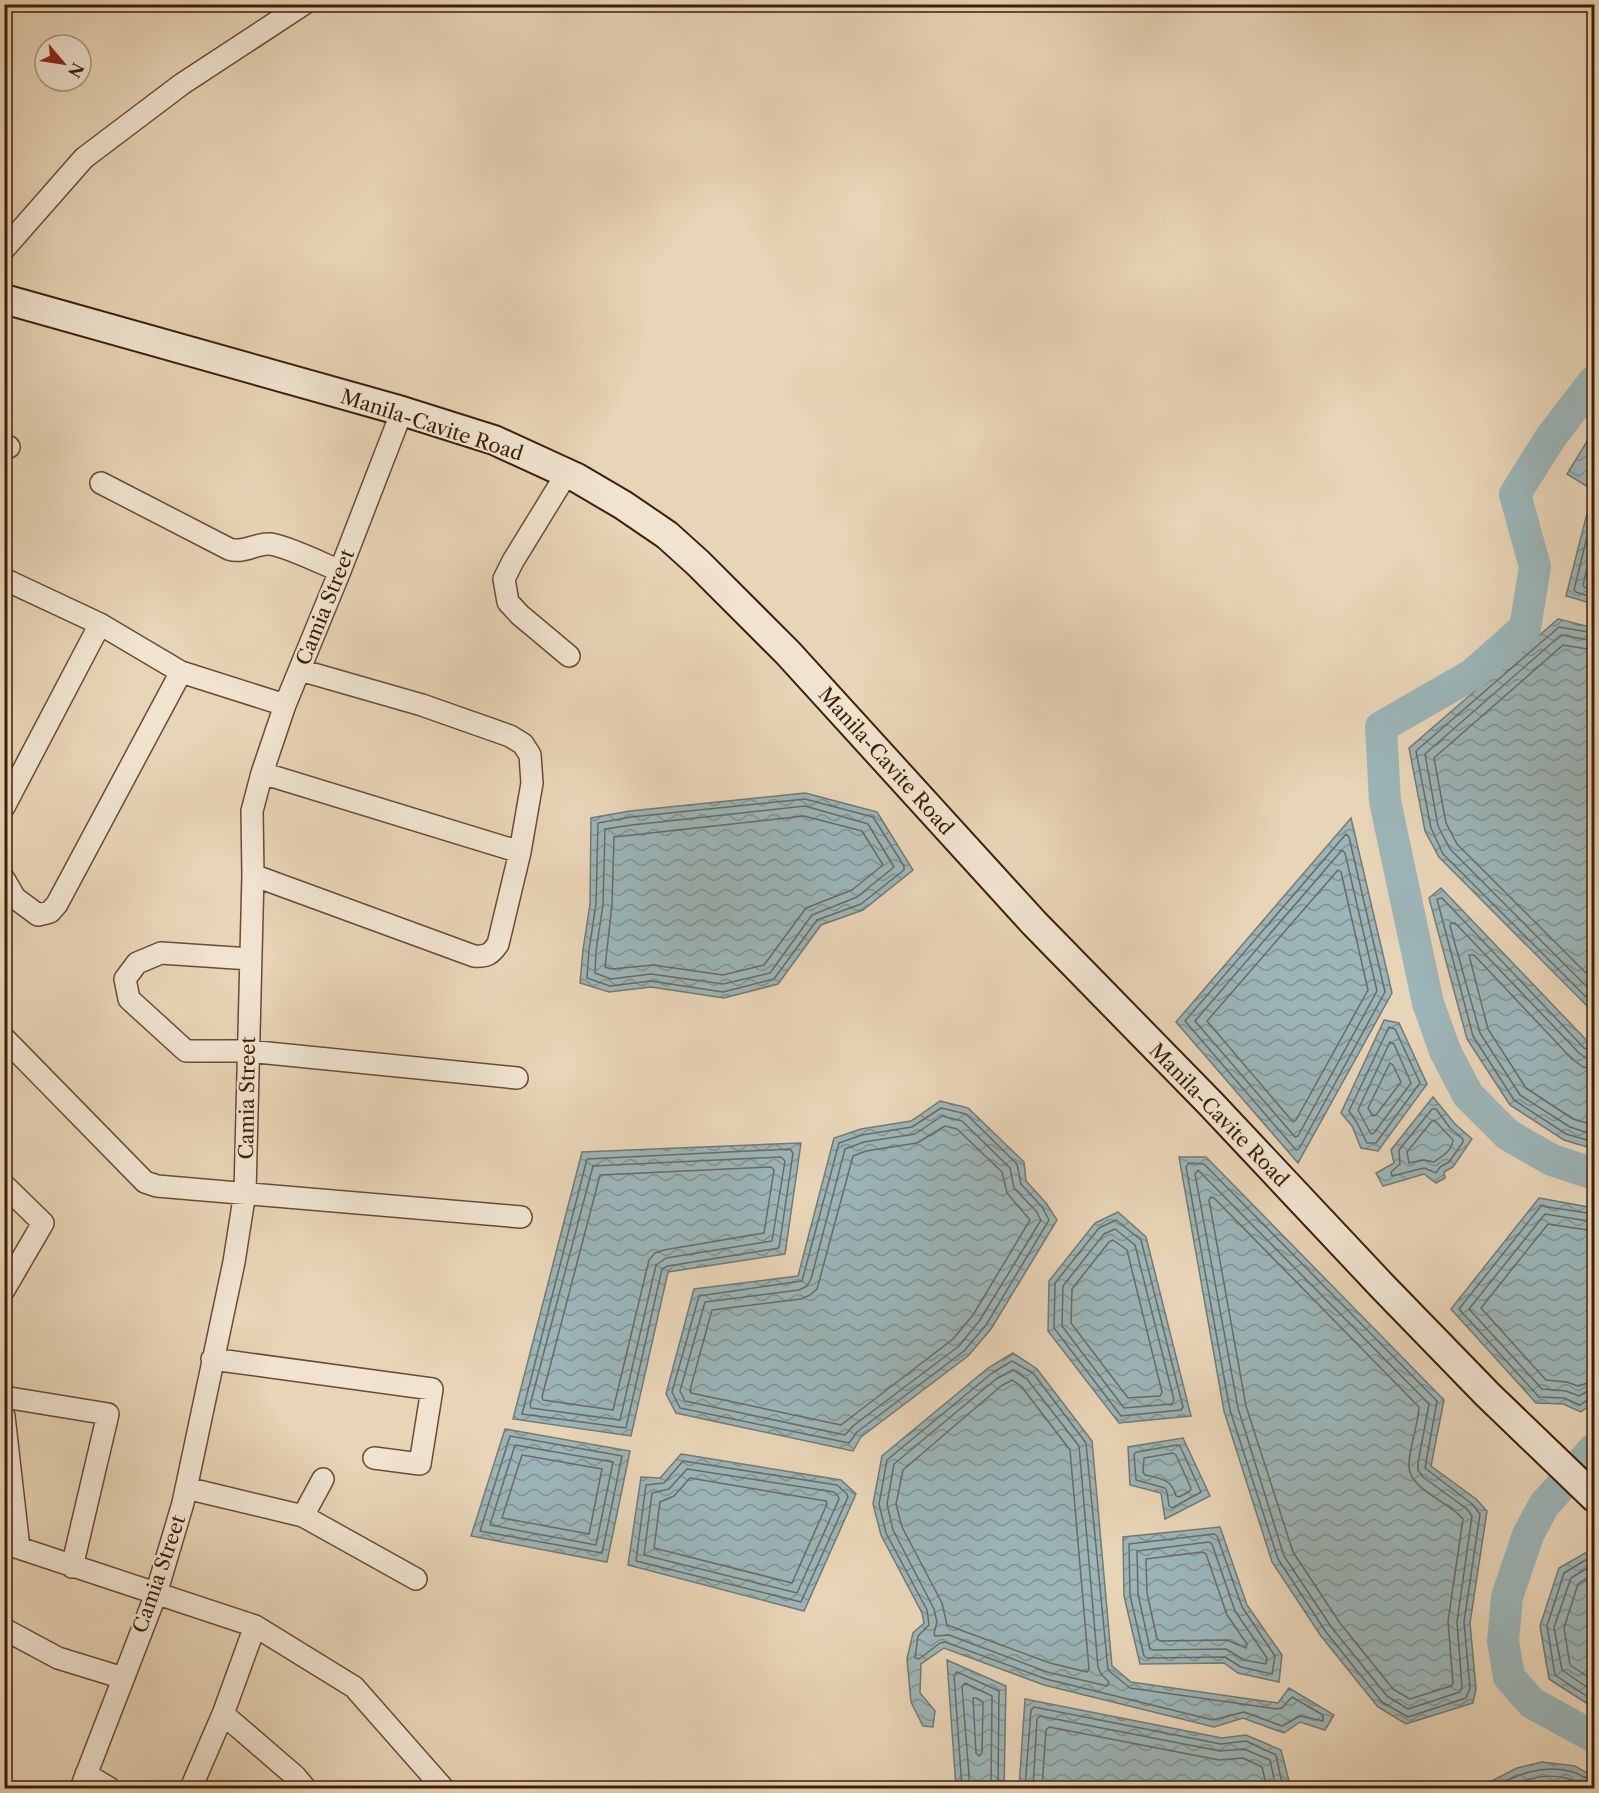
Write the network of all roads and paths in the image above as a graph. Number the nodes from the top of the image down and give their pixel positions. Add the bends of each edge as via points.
1 (304, 4) edge
2 (4, 249) edge
3 (4, 299) edge
4 (402, 411) junction
5 (567, 473) junction
6 (100, 483) dead end
7 (340, 571) junction
8 (4, 579) edge
9 (100, 624) junction
10 (569, 656) dead end
11 (300, 670) junction
12 (181, 672) junction
13 (285, 705) junction
14 (262, 773) junction
15 (4, 807) edge
16 (520, 852) junction
17 (253, 875) junction
18 (4, 879) edge
19 (250, 959) junction
20 (4, 1038) edge
21 (248, 1051) junction
22 (517, 1078) dead end
23 (4, 1185) edge
24 (245, 1192) junction
25 (521, 1217) dead end
26 (4, 1290) edge
27 (213, 1359) junction
28 (4, 1397) edge
29 (4, 1416) edge
30 (374, 1458) dead end
31 (323, 1479) dead end
32 (186, 1488) junction
33 (1594, 1497) edge
34 (303, 1516) junction
35 (12, 1546) edge
36 (72, 1567) junction
37 (416, 1579) dead end
38 (156, 1594) junction
39 (255, 1626) junction
40 (4, 1629) edge
41 (123, 1678) junction
42 (223, 1714) junction
43 (83, 1781) edge
44 (109, 1788) edge
45 (191, 1788) edge
46 (305, 1788) edge
47 (442, 1788) edge

1 - 2 street via 182,84 84,158
3 - 4 main road, Manila-Cavite Road
4 - 5 main road, Manila-Cavite Road via 494,440
4 - 7 street, Camia Street
5 - 10 street via 504,579 508,602
5 - 33 main road, Manila-Cavite Road via 667,536 754,618 1034,923 1391,1296
6 - 7 street via 229,549 239,552 263,544 275,545
7 - 11 street, Camia Street
8 - 9 street
9 - 12 street
9 - 15 street
11 - 13 street, Camia Street
11 - 16 street via 422,705 523,744 530,755 532,783
12 - 13 street
12 - 18 street via 57,904 50,912 38,915 15,898
13 - 14 street, Camia Street
14 - 16 street
14 - 17 street, Camia Street via 252,811
16 - 17 street via 498,944 484,957
17 - 19 street, Camia Street
19 - 21 street, Camia Street
19 - 21 street via 160,953 136,963 125,979 129,999 186,1051
20 - 24 street via 145,1182
21 - 22 street
21 - 24 street, Camia Street
23 - 26 street via 43,1223
24 - 25 street
24 - 27 street, Camia Street
27 - 30 street via 432,1389 420,1464
27 - 32 street, Camia Street
28 - 36 street via 108,1413
29 - 35 street
31 - 34 street
32 - 34 street
32 - 38 street, Camia Street
34 - 37 street
35 - 36 street
36 - 38 street
38 - 39 street
38 - 41 street, Camia Street
39 - 42 street
39 - 47 street via 354,1687
40 - 41 street via 58,1658
41 - 43 street, Camia Street
42 - 45 street
42 - 46 street
43 - 44 street

